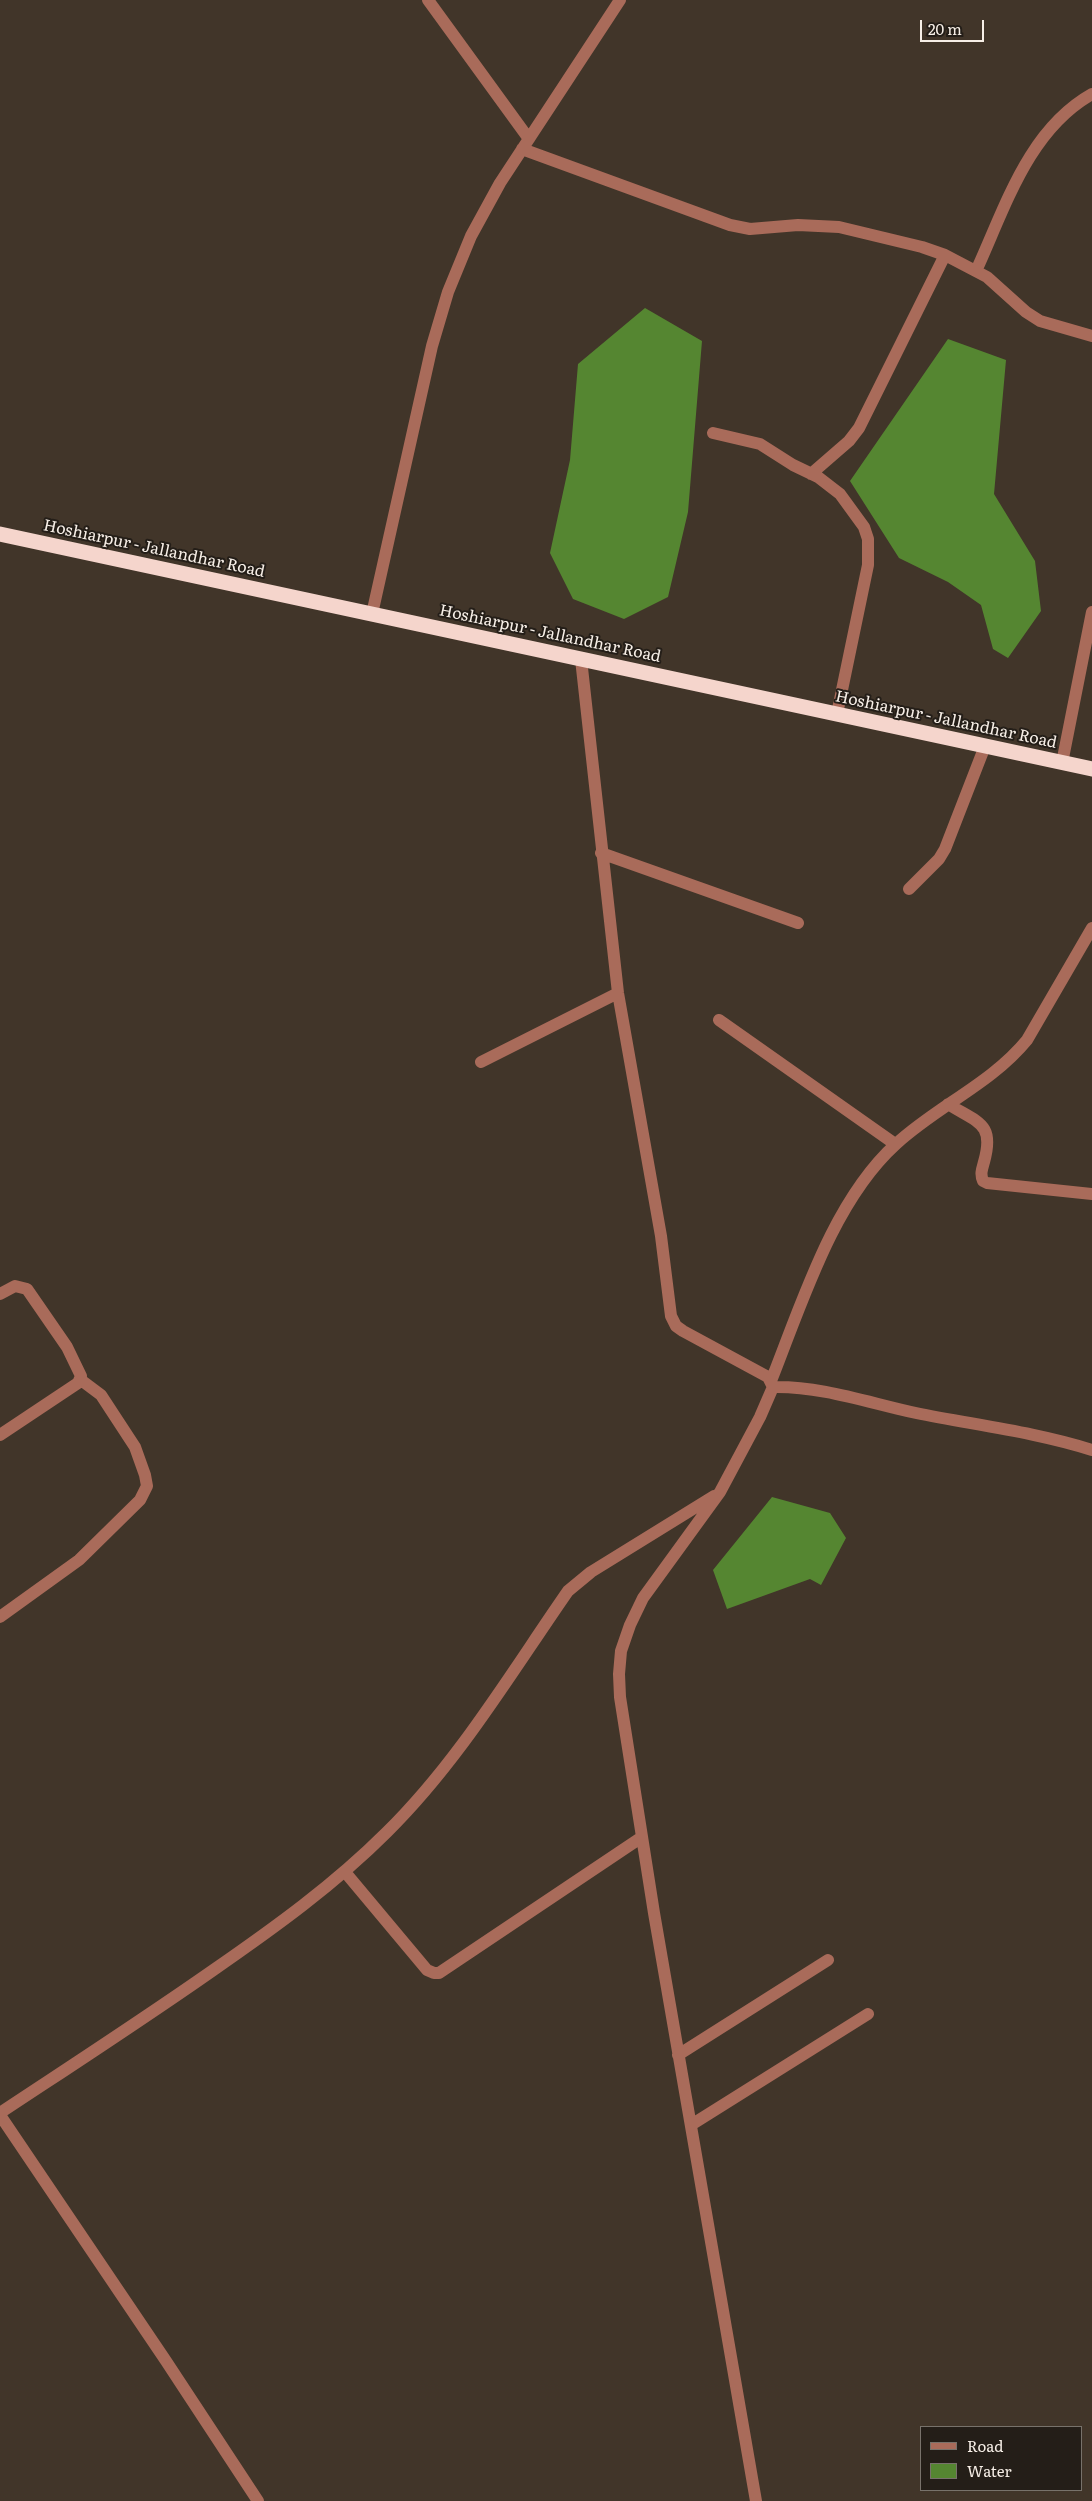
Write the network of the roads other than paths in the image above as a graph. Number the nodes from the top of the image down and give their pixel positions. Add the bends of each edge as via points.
1 (428, 0) edge
2 (620, 0) edge
3 (1092, 94) edge
4 (526, 144) junction
5 (945, 255) junction
6 (976, 271) junction
7 (1092, 336) edge
8 (713, 433) dead end
9 (811, 474) junction
10 (0, 534) edge
11 (1092, 612) edge
12 (372, 614) junction
13 (582, 659) junction
14 (837, 714) junction
15 (985, 746) junction
16 (1062, 763) junction
17 (1092, 769) edge
18 (602, 853) junction
19 (909, 889) dead end
20 (798, 923) dead end
21 (1092, 928) edge
22 (618, 993) junction
23 (719, 1020) dead end
24 (481, 1062) dead end
25 (948, 1104) junction
26 (895, 1144) junction
27 (1092, 1194) edge
28 (0, 1294) edge
29 (81, 1380) junction
30 (772, 1384) junction
31 (0, 1435) edge
32 (1092, 1450) edge
33 (720, 1492) junction
34 (0, 1617) edge
35 (642, 1837) junction
36 (345, 1872) junction
37 (828, 1960) dead end
38 (868, 2014) dead end
39 (678, 2055) junction
40 (0, 2114) edge
41 (691, 2125) junction
42 (258, 2501) edge
43 (756, 2501) edge

1 - 4 street
2 - 4 street
3 - 6 street via 1062,116 1033,152
4 - 5 street via 730,225 750,229 798,225 839,228 866,232
4 - 12 street via 471,236 448,292 430,355
5 - 6 street
5 - 9 street via 859,428
6 - 7 street via 1040,321
8 - 9 street via 760,444
9 - 14 street via 840,494 856,514 868,539 868,565
10 - 12 highway, Hoshiarpur - Jallandhar Road
11 - 16 street
12 - 13 highway, Hoshiarpur - Jallandhar Road
13 - 14 highway, Hoshiarpur - Jallandhar Road
13 - 18 street
14 - 15 highway, Hoshiarpur - Jallandhar Road
15 - 16 highway, Hoshiarpur - Jallandhar Road
15 - 19 street via 945,849
16 - 17 highway, Hoshiarpur - Jallandhar Road
18 - 20 street
18 - 22 street
21 - 25 street via 1027,1040 1005,1064
22 - 24 street
22 - 30 street via 661,1236 671,1316 676,1326 759,1372
23 - 26 street
25 - 26 street
25 - 27 street via 980,1124 988,1134 981,1171 983,1181
26 - 30 street via 856,1189 843,1210
28 - 29 street via 15,1286 27,1289 76,1361
29 - 31 street
29 - 34 street via 101,1395 125,1430 139,1457 146,1490 140,1500 79,1560
30 - 32 street via 801,1387
30 - 33 street via 760,1417
33 - 35 street via 644,1598 621,1651 620,1697
33 - 36 street via 572,1587 450,1760 388,1832
35 - 36 street via 445,1969 434,1973 428,1970
35 - 39 street
36 - 40 street via 302,1909
37 - 39 street
38 - 41 street
39 - 41 street
40 - 42 street
41 - 43 street

